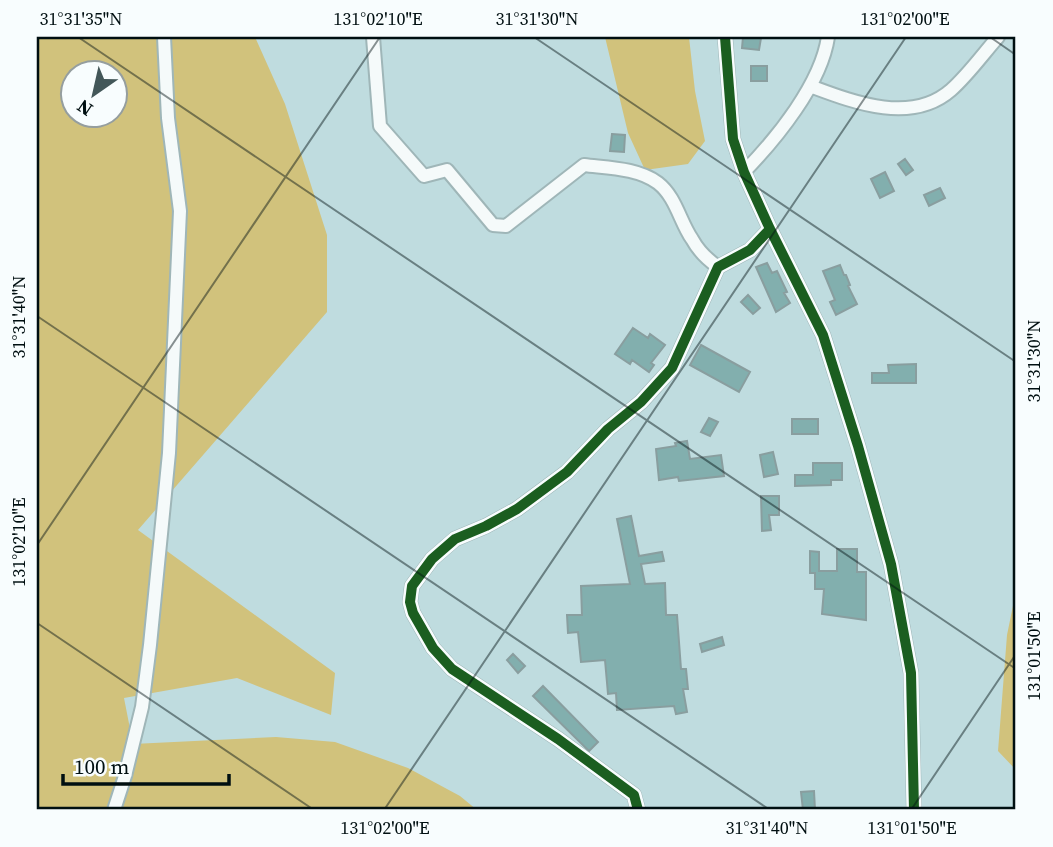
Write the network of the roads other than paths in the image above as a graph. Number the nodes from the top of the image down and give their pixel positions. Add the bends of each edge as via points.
1 (164, 37) edge
2 (373, 37) edge
3 (725, 37) edge
4 (828, 37) edge
5 (998, 37) edge
6 (810, 86) junction
7 (744, 172) junction
8 (771, 229) junction
9 (718, 267) junction
10 (114, 810) edge
11 (638, 810) edge
12 (914, 810) edge

1 - 10 street via 180,211 169,453 142,707
2 - 9 street via 380,126 424,176 447,170 494,225 506,226 584,165 629,170 658,183 692,240
3 - 7 street via 733,139
4 - 6 street via 826,54
5 - 6 street via 950,91 927,105 869,106
6 - 7 street
7 - 8 street
8 - 9 street via 750,250
8 - 12 street via 823,335 891,564 911,673
9 - 11 street via 672,368 641,402 567,472 517,509 455,540 432,559 412,586 413,613 433,648 452,669 625,788 634,795

